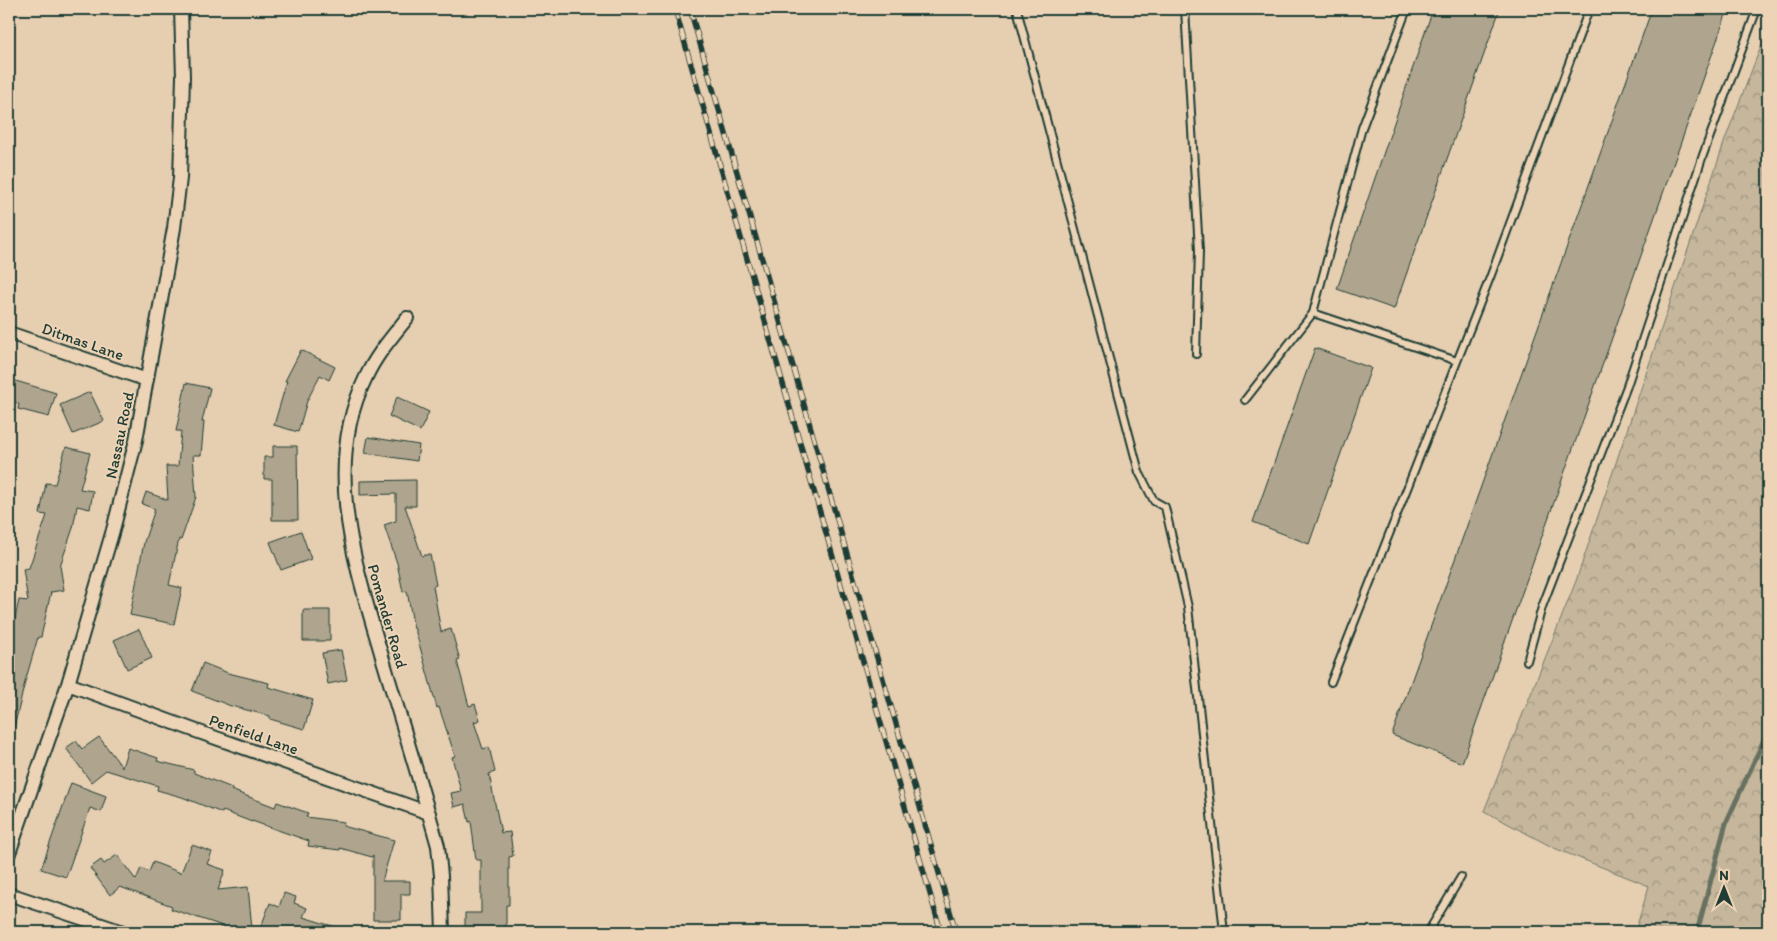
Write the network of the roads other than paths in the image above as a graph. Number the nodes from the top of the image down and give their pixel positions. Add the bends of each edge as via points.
1 (181, 9) edge
2 (1017, 9) edge
3 (1185, 9) edge
4 (1407, 9) edge
5 (1588, 9) edge
6 (1757, 9) edge
7 (1312, 313) junction
8 (407, 318) dead end
9 (9, 333) edge
10 (1196, 354) dead end
11 (1457, 361) junction
12 (147, 380) junction
13 (1245, 400) dead end
14 (1527, 661) dead end
15 (1331, 682) dead end
16 (68, 684) junction
17 (429, 813) junction
18 (9, 853) edge
19 (1461, 877) dead end
20 (9, 894) edge
21 (123, 932) edge
22 (443, 932) edge
23 (1224, 932) edge
24 (1428, 932) edge

1 - 12 street, Nassau Road via 180,178
2 - 23 lane via 1139,472 1154,501 1165,507 1188,607
3 - 10 lane via 1199,251
4 - 7 lane via 1362,128
5 - 11 lane
6 - 14 lane via 1703,155 1627,386 1542,607
7 - 11 lane
7 - 13 lane
8 - 17 street, Pomander Road via 382,348 365,378 353,412 344,480 346,512 360,580
9 - 12 street, Ditmas Lane
11 - 15 lane
12 - 16 street, Nassau Road via 136,440 113,530
16 - 17 street, Penfield Lane
16 - 18 street, Nassau Road
17 - 22 street, Pomander Road via 438,846
19 - 24 lane
20 - 21 street

